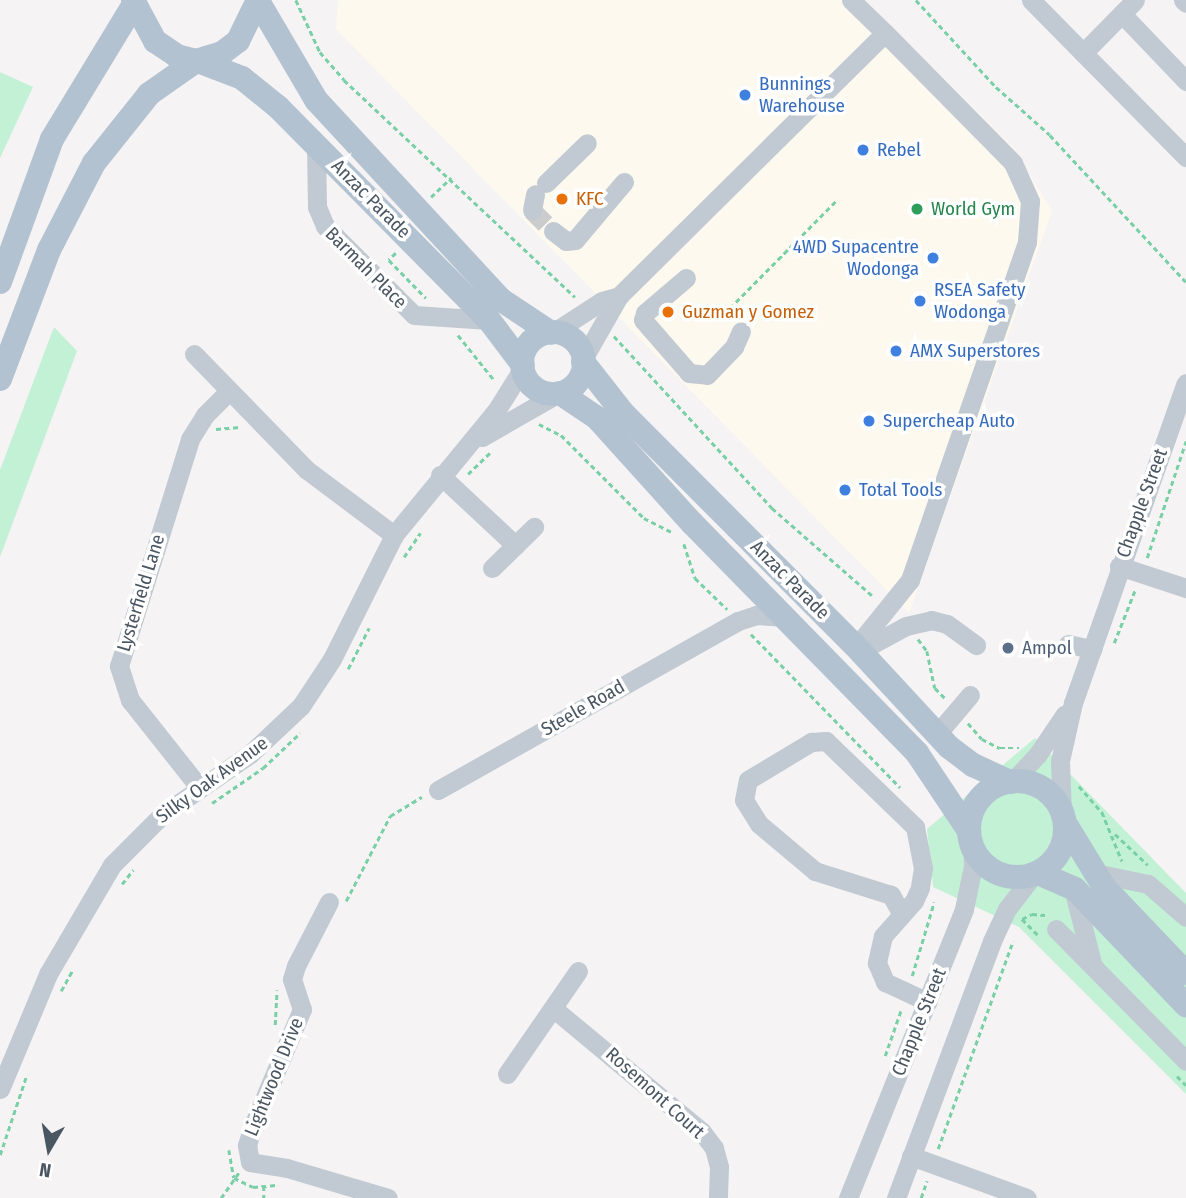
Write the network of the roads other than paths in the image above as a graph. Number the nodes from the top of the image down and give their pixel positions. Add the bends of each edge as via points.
1 (258, 0) edge
2 (851, 0) edge
3 (1031, 0) edge
4 (134, 1) edge
5 (1128, 7) edge
6 (885, 33) junction
7 (1083, 53) junction
8 (197, 61) junction
9 (1186, 82) edge
10 (587, 143) dead end
11 (316, 144) junction
12 (1183, 148) edge
13 (624, 182) dead end
14 (538, 196) dead end
15 (553, 232) tunnel mouth
16 (686, 278) dead end
17 (0, 282) edge
18 (619, 296) junction
19 (489, 320) junction
20 (741, 331) dead end
21 (552, 332) junction
22 (194, 354) dead end
23 (583, 360) junction
24 (523, 366) junction
25 (0, 379) edge
26 (1186, 383) edge
27 (229, 391) junction
28 (558, 393) junction
29 (467, 448) junction
30 (440, 475) junction
31 (534, 527) dead end
32 (515, 545) junction
33 (395, 546) junction
34 (1119, 566) junction
35 (492, 568) dead end
36 (745, 578) junction
37 (1186, 588) edge
38 (783, 617) junction
39 (728, 626) junction
40 (1068, 643) dead end
41 (976, 645) dead end
42 (858, 649) junction
43 (1092, 649) junction
44 (970, 695) dead end
45 (1073, 703) junction
46 (937, 734) junction
47 (1011, 782) junction
48 (199, 787) junction
49 (438, 790) road end
50 (1063, 818) junction
51 (970, 837) junction
52 (1095, 873) junction
53 (1036, 874) junction
54 (1072, 887) junction
55 (329, 902) road end
56 (901, 913) junction
57 (1186, 918) edge
58 (1053, 923) road end
59 (1094, 968) junction
60 (578, 971) dead end
61 (1186, 973) edge
62 (928, 1002) junction
63 (1186, 1005) edge
64 (554, 1009) junction
65 (1186, 1061) edge
66 (507, 1074) dead end
67 (0, 1090) edge
68 (911, 1156) junction
69 (388, 1198) edge
70 (718, 1198) edge
71 (848, 1198) edge
72 (896, 1198) edge
73 (1027, 1198) edge

1 - 8 main road via 238,41 222,53
1 - 21 main road, Anzac Parade via 316,100 500,299
2 - 6 street
3 - 7 street
4 - 8 main road, Anzac Parade via 160,46
4 - 17 main road via 52,139
5 - 7 street
5 - 9 street
6 - 18 street
6 - 42 street via 1013,163 1032,215 1027,242 910,580
7 - 12 street
8 - 11 main road, Anzac Parade via 250,83
8 - 25 main road via 149,94 94,163 45,259
10 - 14 street
11 - 19 main road, Anzac Parade
11 - 19 street, Barmah Place via 317,207 322,223 414,315
13 - 15 street via 575,240 566,241
16 - 20 street via 643,317 645,326 689,373 703,377 734,347
18 - 21 street
18 - 23 street via 588,343
19 - 24 main road, Anzac Parade
21 - 23 main road via 574,341
21 - 24 main road via 529,343
22 - 27 street
23 - 28 main road via 577,382
23 - 42 main road, Anzac Parade via 623,413
24 - 28 main road via 534,387
24 - 29 street, Silky Oak Avenue
26 - 34 street, Chapple Street
27 - 33 street via 307,470
27 - 48 street, Lysterfield Lane via 190,439 118,666 130,700
28 - 29 street, Silky Oak Avenue
28 - 36 main road, Anzac Parade via 613,434
29 - 30 street, Silky Oak Avenue
30 - 32 street
30 - 33 street, Silky Oak Avenue
31 - 32 street
32 - 35 street
33 - 48 street, Silky Oak Avenue via 301,706 278,731
34 - 37 street
34 - 43 street, Chapple Street
36 - 38 main road, Anzac Parade
36 - 39 street via 744,610
38 - 39 street, Steele Road via 751,616
38 - 51 main road, Anzac Parade via 927,764
39 - 49 street, Steele Road
40 - 43 street
41 - 42 street via 947,624 931,620 906,626
42 - 46 main road, Anzac Parade
43 - 45 street, Chapple Street
44 - 46 street
45 - 47 street, Chapple Street via 1038,754
45 - 50 street, Chapple Street via 1060,761
46 - 47 main road, Anzac Parade via 965,761
47 - 50 main road via 1044,789
47 - 51 main road via 994,788 978,802
48 - 67 street, Silky Oak Avenue via 132,842 94,891 28,1014
50 - 52 main road
50 - 53 main road via 1062,847
51 - 53 main road via 977,856 995,870
51 - 62 street, Chapple Street via 973,866 964,909
52 - 57 street via 1110,880 1144,882
52 - 61 main road via 1121,907
53 - 54 main road
53 - 68 street, Chapple Street via 1007,909 992,941
54 - 59 street
54 - 63 main road
55 - 69 street, Lightwood Drive via 296,965 292,979 302,1009 252,1128 247,1145 250,1162
56 - 56 street via 920,888 920,840 905,816 834,746 826,741 811,742 748,780 744,800 759,824 815,871 891,895
56 - 62 street via 883,936 879,974 901,992
58 - 59 street
59 - 65 street
60 - 64 street
62 - 71 street, Chapple Street
64 - 66 street
64 - 70 street, Rosemont Court via 702,1132 714,1148 719,1167
68 - 72 street, Chapple Street
68 - 73 street

